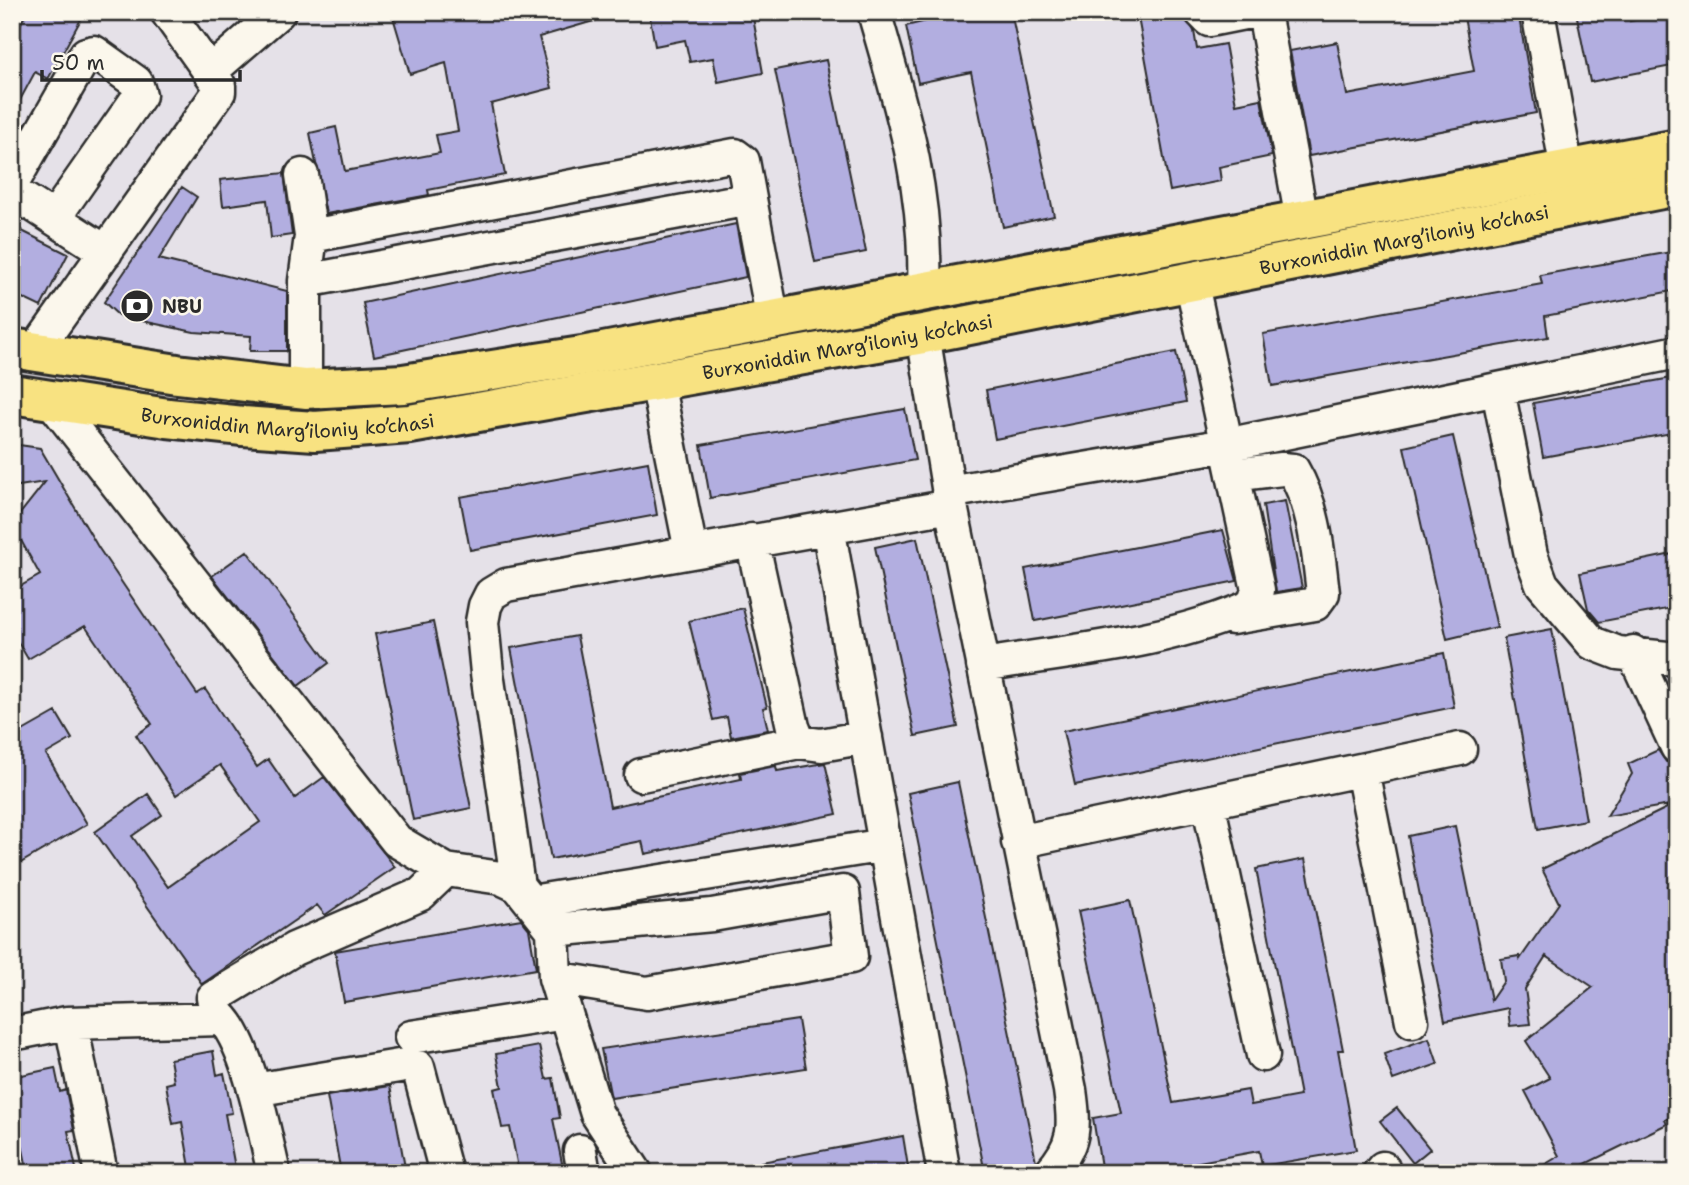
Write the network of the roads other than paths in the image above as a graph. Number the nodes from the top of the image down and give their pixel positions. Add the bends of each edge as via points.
1 (167, 12) edge
2 (279, 12) edge
3 (874, 12) edge
4 (1201, 12) edge
5 (1249, 12) edge
6 (1264, 12) edge
7 (1538, 12) edge
8 (210, 72) junction
9 (1677, 149) edge
10 (1567, 170) junction
11 (302, 175) dead end
12 (1677, 186) edge
13 (750, 199) junction
14 (54, 218) junction
15 (1302, 220) junction
16 (311, 236) junction
17 (106, 252) junction
18 (1191, 280) junction
19 (305, 281) junction
20 (924, 293) junction
21 (773, 321) junction
22 (923, 334) junction
23 (24, 350) edge
24 (1677, 352) edge
25 (657, 382) junction
26 (306, 389) junction
27 (1498, 390) junction
28 (12, 394) edge
29 (50, 399) junction
30 (1230, 460) junction
31 (950, 499) junction
32 (828, 527) junction
33 (752, 540) junction
34 (691, 551) junction
35 (1221, 620) junction
36 (1633, 652) junction
37 (1677, 659) edge
38 (983, 665) junction
39 (866, 737) junction
40 (799, 742) junction
41 (1677, 747) edge
42 (1460, 749) dead end
43 (1362, 770) junction
44 (640, 775) dead end
45 (1208, 802) junction
46 (1018, 842) junction
47 (885, 845) junction
48 (446, 870) junction
49 (525, 894) junction
50 (553, 930) junction
51 (555, 978) junction
52 (213, 998) dead end
53 (566, 1013) junction
54 (1412, 1021) dead end
55 (71, 1023) junction
56 (12, 1034) edge
57 (411, 1037) dead end
58 (1263, 1055) dead end
59 (254, 1090) junction
60 (1062, 1167) edge
61 (101, 1173) edge
62 (274, 1173) edge
63 (446, 1173) edge
64 (636, 1173) edge
65 (944, 1173) edge

1 - 8 street
2 - 8 street
3 - 20 street via 912,145 926,246
4 - 5 street via 1209,20
6 - 15 street
7 - 10 street
8 - 17 street via 219,92
9 - 10 main road, Burxoniddin Marg’iloniy ko’chasi
10 - 15 main road, Burxoniddin Marg’iloniy ko’chasi
11 - 16 street
12 - 18 main road, Burxoniddin Marg’iloniy ko’chasi
13 - 16 street via 743,161 735,155
13 - 19 street
13 - 21 street
14 - 14 street via 16,194 13,182 86,54 94,52 136,82 139,95
14 - 17 street
15 - 20 main road, Burxoniddin Marg’iloniy ko’chasi
16 - 19 street
17 - 23 street
18 - 22 main road, Burxoniddin Marg’iloniy ko’chasi
18 - 30 street
19 - 26 street
20 - 21 main road, Burxoniddin Marg’iloniy ko’chasi
20 - 22 main road
21 - 26 main road, Burxoniddin Marg’iloniy ko’chasi via 402,384
22 - 25 main road, Burxoniddin Marg’iloniy ko’chasi
22 - 31 street
23 - 26 main road, Burxoniddin Marg’iloniy ko’chasi
24 - 27 street
25 - 29 main road, Burxoniddin Marg’iloniy ko’chasi via 410,424 315,431 168,418
25 - 34 street
27 - 30 street
27 - 36 street via 1531,555 1542,584 1592,643 1618,653
28 - 29 main road, Burxoniddin Marg’iloniy ko’chasi
29 - 48 street via 397,841
30 - 31 street
30 - 35 street via 1258,590 1253,605
30 - 35 street via 1293,470 1310,513 1323,593 1315,604
31 - 32 street
31 - 38 street
32 - 33 street
32 - 39 street
33 - 34 street
33 - 40 street
34 - 49 street via 506,585 491,594 485,606 487,673
35 - 38 street via 1177,632
36 - 37 street
36 - 41 street
38 - 46 street
39 - 40 street via 821,745
39 - 47 street
40 - 44 street
42 - 43 street
43 - 45 street
43 - 54 street
45 - 46 street
45 - 58 street
46 - 60 street via 1075,1126
47 - 49 street
47 - 65 street
48 - 49 street via 501,878
48 - 52 street via 421,894 293,949
49 - 50 street
50 - 51 street
50 - 51 street via 712,915 842,892 851,957 647,993
51 - 53 street
53 - 57 street
53 - 64 street via 597,1114
55 - 56 street
55 - 59 street via 223,1019
55 - 61 street
59 - 62 street
59 - 63 street via 405,1065 418,1067

